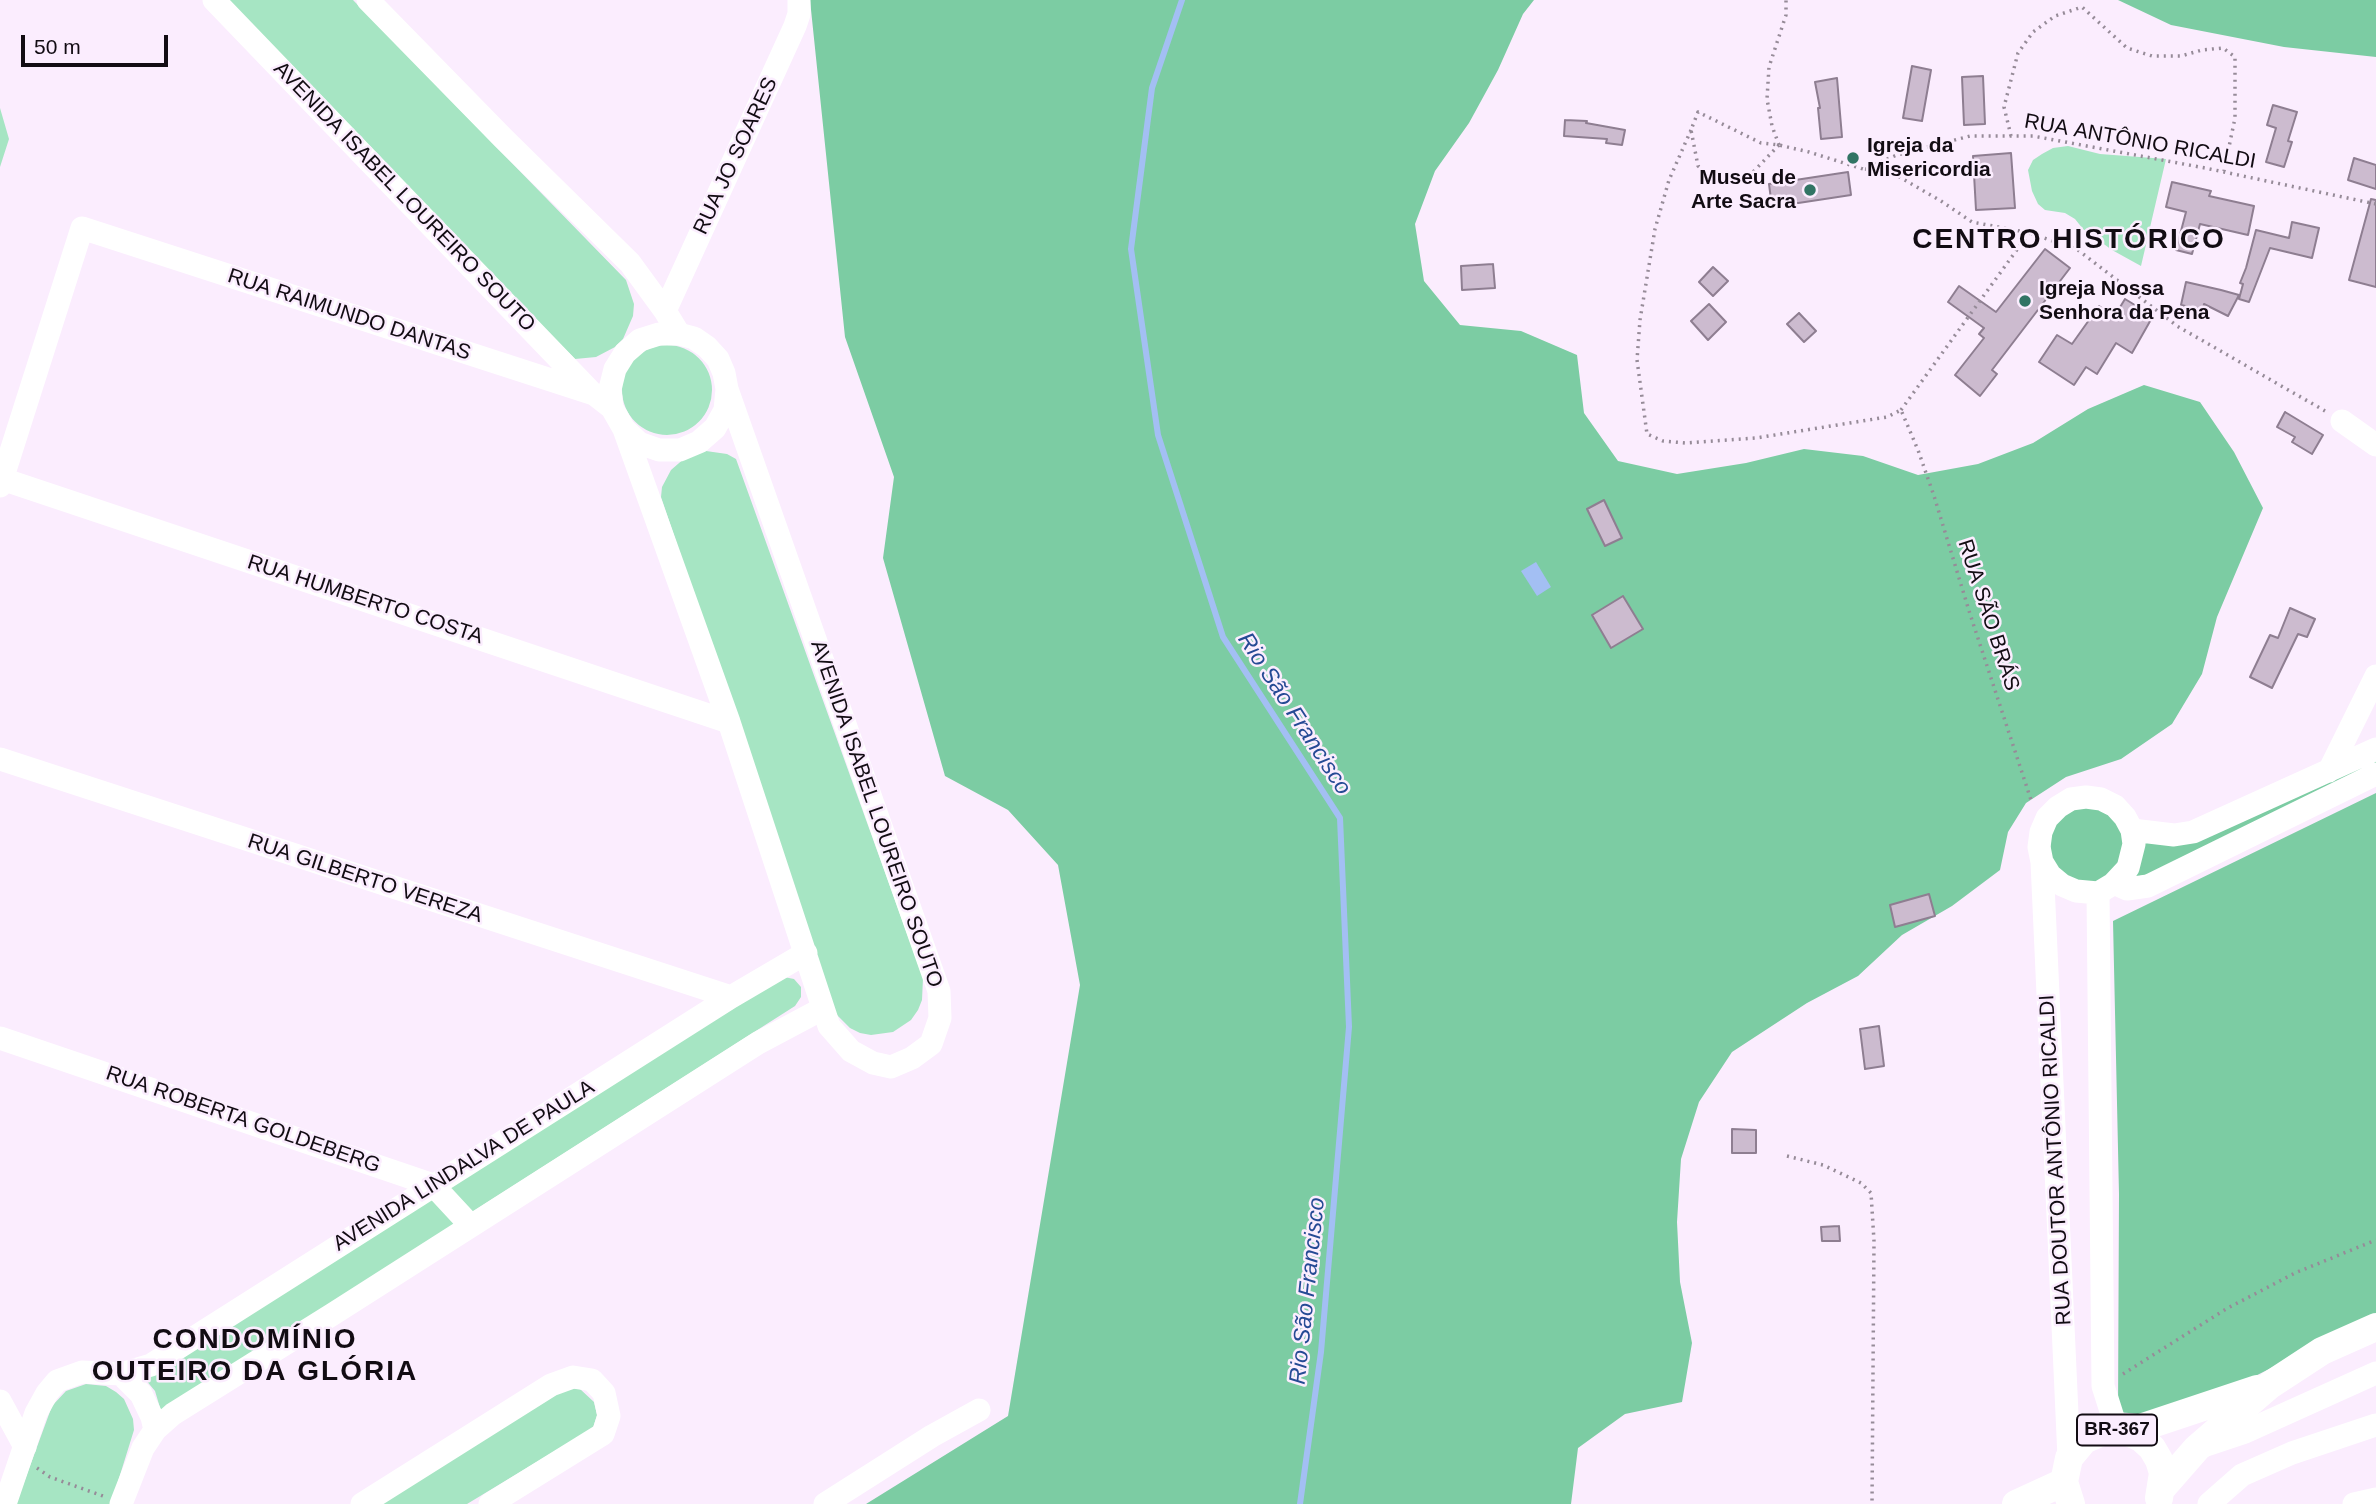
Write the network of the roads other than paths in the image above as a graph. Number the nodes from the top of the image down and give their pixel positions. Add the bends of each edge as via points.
1 (214, 0) edge
2 (369, 0) edge
3 (799, 0) edge
4 (665, 311) junction
5 (678, 334) junction
6 (727, 389) junction
7 (594, 394) junction
8 (612, 408) junction
9 (2342, 421) road end
10 (624, 429) junction
11 (2376, 446) edge
12 (1, 483) edge
13 (2376, 676) edge
14 (729, 722) junction
15 (2376, 749) edge
16 (0, 759) edge
17 (2329, 771) junction
18 (2376, 774) edge
19 (2132, 830) junction
20 (2042, 862) junction
21 (2106, 888) junction
22 (806, 953) junction
23 (731, 998) junction
24 (822, 1009) junction
25 (0, 1038) edge
26 (433, 1185) junction
27 (471, 1226) junction
28 (2376, 1327) edge
29 (2376, 1373) edge
30 (121, 1374) junction
31 (2270, 1385) junction
32 (0, 1401) edge
33 (979, 1410) dead end
34 (2376, 1425) edge
35 (155, 1430) junction
36 (2123, 1431) junction
37 (25, 1447) junction
38 (2197, 1448) junction
39 (2068, 1481) edge
40 (2159, 1496) edge
41 (2376, 1499) edge
42 (122, 1503) edge
43 (5, 1504) edge
44 (362, 1504) edge
45 (490, 1504) edge
46 (825, 1504) edge
47 (2016, 1504) edge
48 (2209, 1504) edge
49 (2354, 1504) edge

1 - 7 street, AVENIDA ISABEL LOUREIRO SOUTO
2 - 4 street via 630,263
3 - 4 street, RUA JO SOARES via 795,26
4 - 5 street
5 - 6 street, AVENIDA ISABEL LOUREIRO SOUTO via 694,338 712,353
5 - 8 street via 640,340 625,353 610,389
6 - 10 street, AVENIDA ISABEL LOUREIRO SOUTO via 725,410 715,429 680,450 659,450 639,443
6 - 24 street, AVENIDA ISABEL LOUREIRO SOUTO via 939,991 940,1018 931,1044 891,1066 873,1063 852,1051 829,1026
7 - 8 street, RUA RAIMUNDO DANTAS
7 - 12 street, RUA RAIMUNDO DANTAS via 82,228
8 - 10 street, AVENIDA ISABEL LOUREIRO SOUTO
9 - 11 street
10 - 14 street, AVENIDA ISABEL LOUREIRO SOUTO
12 - 14 street, RUA HUMBERTO COSTA
13 - 17 street
14 - 22 street, AVENIDA ISABEL LOUREIRO SOUTO
15 - 17 street
16 - 23 street, RUA GILBERTO VEREZA
17 - 19 street via 2193,832 2174,835
18 - 21 street via 2148,886
19 - 20 street via 2115,806 2101,799 2071,799 2047,818 2039,847
19 - 21 street via 2128,868
20 - 21 street via 2050,875 2076,891
20 - 39 street, RUA DOUTOR ANTÔNIO RICALDI
21 - 36 street, RUA DOUTOR ANTÔNIO RICALDI via 2103,1386
22 - 23 street, AVENIDA LINDALVA DE PAULA
22 - 24 street, AVENIDA ISABEL LOUREIRO SOUTO
23 - 26 street, AVENIDA LINDALVA DE PAULA
24 - 27 street via 758,1042
25 - 26 street, RUA ROBERTA GOLDEBERG
26 - 27 street, RUA ROBERTA GOLDEBERG
26 - 30 street, AVENIDA LINDALVA DE PAULA via 151,1365
27 - 35 street via 173,1413
28 - 31 main road, BR-367 via 2322,1351
29 - 38 street via 2245,1432
30 - 35 street via 141,1394
30 - 37 street, AVENIDA LINDALVA DE PAULA via 82,1371 57,1381 36,1413
31 - 36 main road, BR-367
31 - 38 main road, BR-367
32 - 37 street
33 - 46 street
34 - 48 street via 2242,1475
35 - 42 street via 143,1448
36 - 39 main road, BR-367 via 2094,1434 2075,1448
36 - 40 main road, BR-367 via 2141,1438 2155,1454 2163,1474
37 - 43 street, AVENIDA LINDALVA DE PAULA
38 - 40 main road, BR-367
39 - 47 main road, BR-367
41 - 49 street
44 - 45 street via 551,1385 573,1377 592,1380 604,1393 609,1416 603,1434

